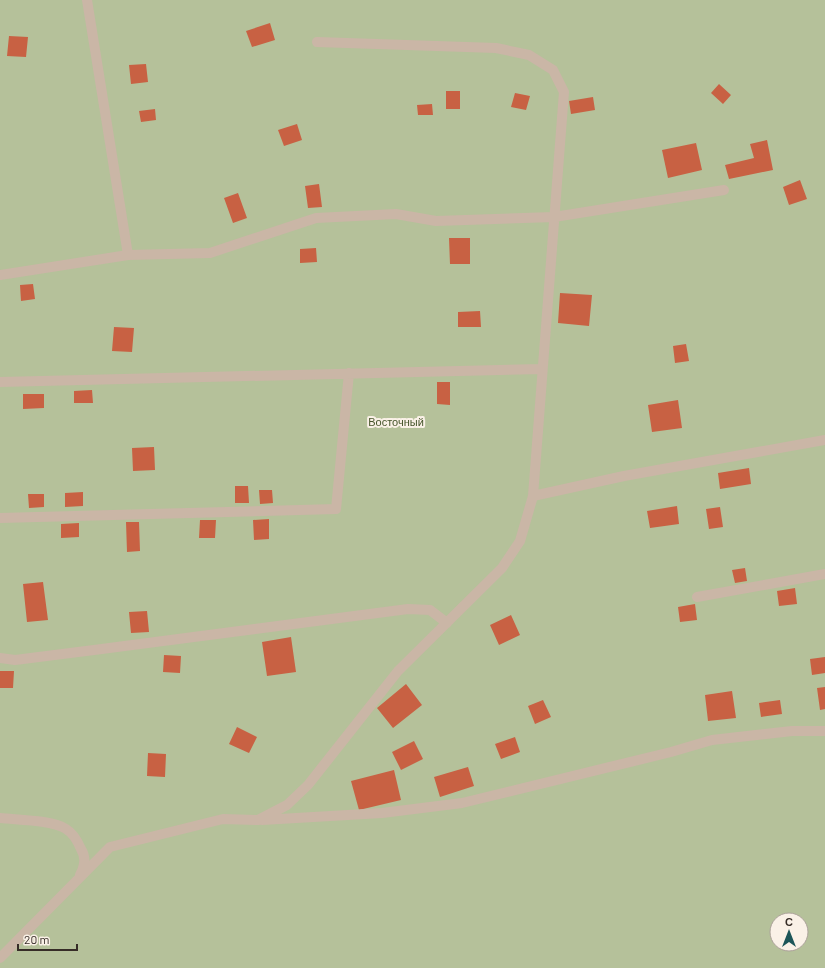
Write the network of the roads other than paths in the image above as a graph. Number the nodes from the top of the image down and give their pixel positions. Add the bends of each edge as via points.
1 (87, 0) edge
2 (317, 42) dead end
3 (724, 190) dead end
4 (554, 217) junction
5 (128, 255) junction
6 (0, 275) edge
7 (542, 369) junction
8 (349, 373) junction
9 (0, 382) edge
10 (825, 440) edge
11 (533, 496) junction
12 (0, 518) edge
13 (825, 574) edge
14 (697, 597) dead end
15 (447, 623) junction
16 (0, 658) edge
17 (825, 731) edge
18 (0, 818) edge
19 (258, 820) junction
20 (75, 881) junction
21 (0, 958) edge

1 - 5 street
2 - 4 street via 496,48 529,55 553,70 564,92
3 - 4 street
4 - 5 street via 436,221 396,214 316,218 210,253
4 - 7 street
5 - 6 street
7 - 8 street
7 - 11 street
8 - 9 street
8 - 12 street via 336,509
10 - 11 street via 624,476
11 - 15 street via 520,541 502,568
13 - 14 street
15 - 16 street via 430,610 408,609 14,660
15 - 19 street via 398,671 308,785 287,805
17 - 19 street via 792,731 712,740 462,803 382,813
18 - 20 street via 54,824 67,829 84,853 83,869
19 - 20 street via 223,819 110,847
20 - 21 street

